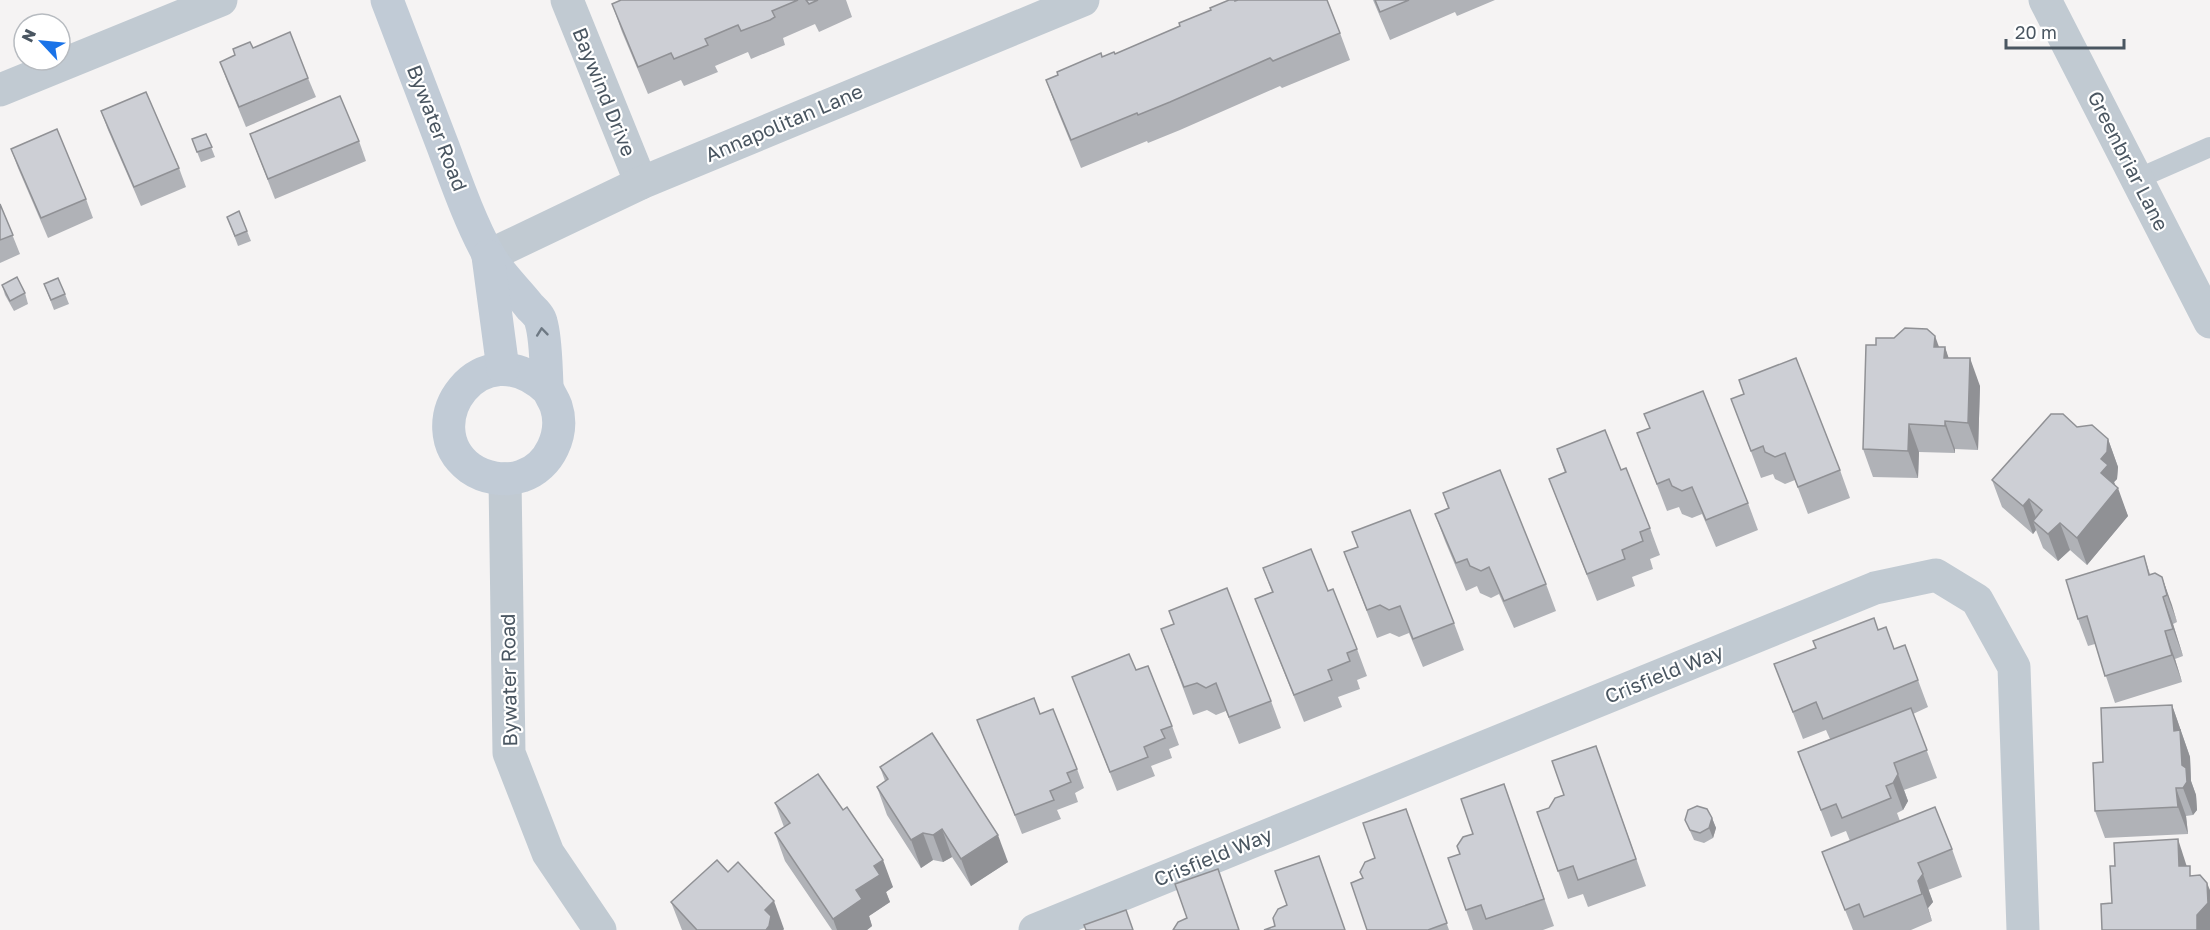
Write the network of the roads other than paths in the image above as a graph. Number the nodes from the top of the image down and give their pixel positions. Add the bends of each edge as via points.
1 (220, 0) edge
2 (387, 0) edge
3 (567, 0) edge
4 (1083, 0) edge
5 (2045, 0) edge
6 (1048, 7) edge
7 (0, 90) edge
8 (2210, 147) edge
9 (2137, 179) junction
10 (641, 183) junction
11 (488, 256) junction
12 (2210, 322) edge
13 (503, 369) junction
14 (548, 390) junction
15 (505, 479) junction
16 (600, 930) edge
17 (1035, 930) edge
18 (2023, 930) edge

1 - 7 street
2 - 11 street, Bywater Road
3 - 10 street, Baywind Drive
4 - 6 street, Annapolitan Lane
5 - 9 street, Greenbriar Lane
6 - 10 street, Annapolitan Lane
8 - 9 lane
9 - 12 street, Greenbriar Lane
10 - 11 street, Annapolitan Lane
11 - 13 street, Bywater Road
14 -> 11 street, Bywater Road via 541,320
13 - 14 street via 535,378
13 - 15 street via 467,382 450,416 450,435 457,453 470,468
14 - 15 street via 556,405 557,440 538,468
15 - 16 street, Bywater Road via 509,753 548,853
17 - 18 street, Crisfield Way via 1875,588 1936,575 1977,600 2014,667

